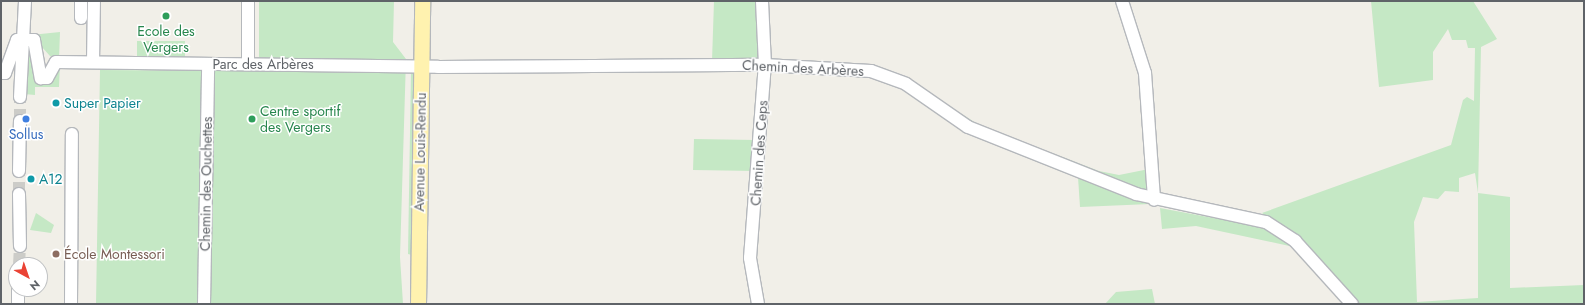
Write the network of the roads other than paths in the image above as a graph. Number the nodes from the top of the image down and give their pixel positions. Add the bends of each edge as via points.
1 (25, 1) edge
2 (81, 1) edge
3 (94, 1) edge
4 (248, 1) edge
5 (422, 1) edge
6 (762, 1) edge
7 (1122, 1) edge
8 (81, 18) dead end
9 (23, 40) junction
10 (93, 62) junction
11 (208, 64) junction
12 (248, 64) junction
13 (766, 65) junction
14 (422, 66) junction
15 (1, 73) edge
16 (20, 98) tunnel mouth
17 (20, 121) tunnel mouth
18 (72, 134) dead end
19 (19, 171) tunnel mouth
20 (19, 194) tunnel mouth
21 (1154, 200) junction
22 (20, 246) tunnel mouth
23 (71, 304) edge
24 (204, 304) edge
25 (418, 304) edge
26 (758, 304) edge
27 (1352, 304) edge

1 - 9 street
2 - 8 street
3 - 10 street
4 - 12 street
5 - 14 main road, Avenue Louis-Rendu
6 - 13 street, Chemin des Ceps
7 - 21 street via 1145,73
9 - 10 street, Parc des Arbères via 34,40 41,78 47,78 56,62
9 - 15 street via 17,40 5,73
9 - 16 street
10 - 11 street, Parc des Arbères
11 - 12 street, Parc des Arbères
11 - 24 street, Chemin des Ouchettes
12 - 14 street, Parc des Arbères
13 - 14 street, Chemin des Arbères
13 - 21 street, Chemin des Arbères via 871,71 889,75 968,127
13 - 26 street, Chemin des Ceps via 750,258
14 - 25 main road, Avenue Louis-Rendu
17 - 19 street
18 - 23 street
20 - 22 street
21 - 27 street, Chemin des Arbères via 1272,225 1295,241

